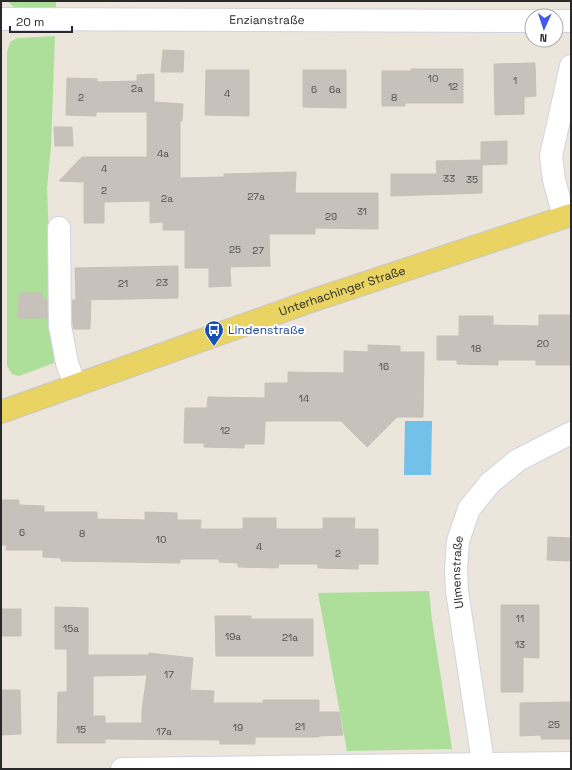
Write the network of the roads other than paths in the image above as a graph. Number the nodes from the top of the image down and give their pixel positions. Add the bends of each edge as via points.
1 (1, 19) edge
2 (524, 21) edge
3 (571, 66) edge
4 (568, 216) edge
5 (59, 228) dead end
6 (75, 385) junction
7 (3, 406) edge
8 (571, 433) edge
9 (571, 762) edge
10 (484, 766) edge
11 (122, 769) edge

1 - 2 street, Enzianstraße
3 - 4 street via 550,156 554,180
4 - 6 main road, Unterhachinger Straße
5 - 6 street via 60,326 67,363
6 - 7 main road, Unterhachinger Straße
8 - 10 street, Ulmenstraße via 518,460 490,483 469,509 458,541 457,591
9 - 10 street
10 - 11 street

